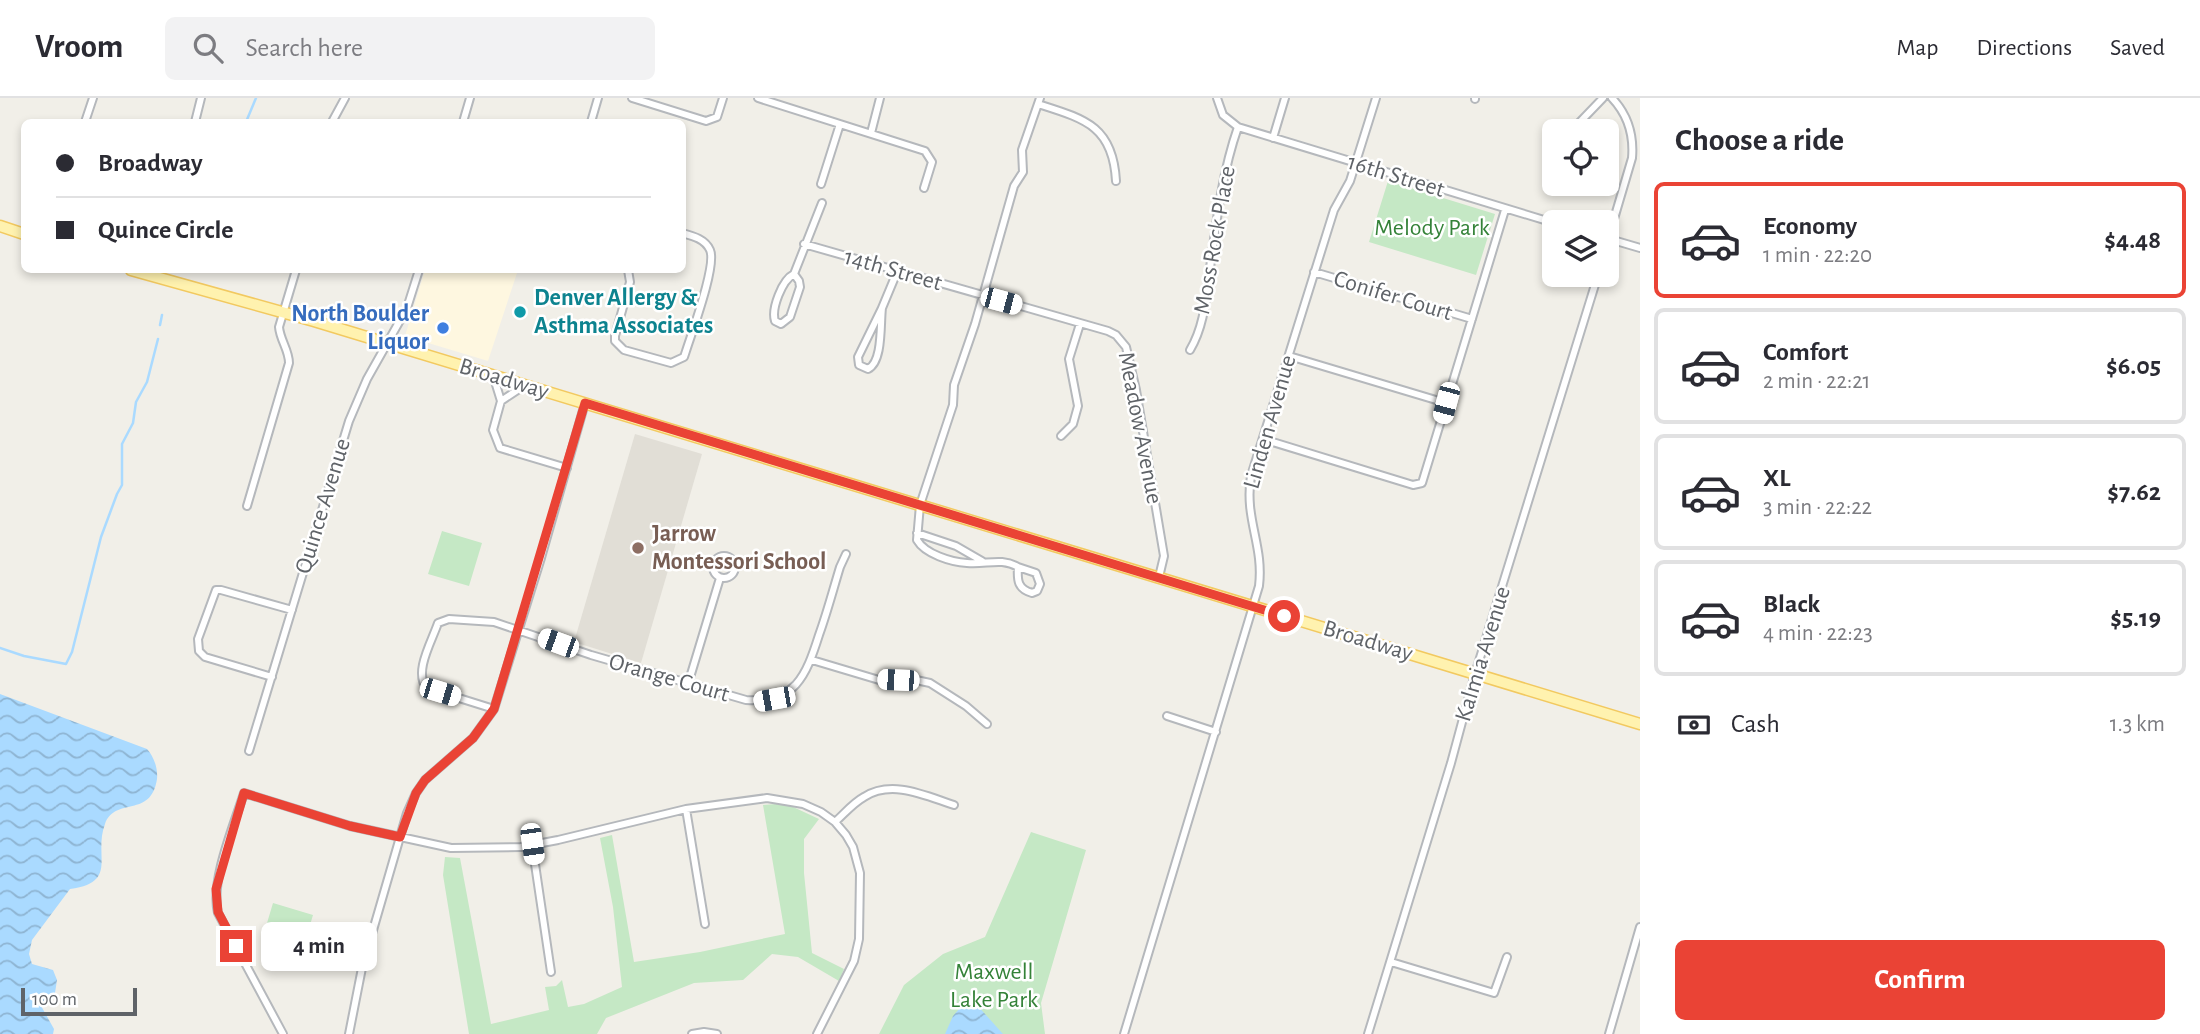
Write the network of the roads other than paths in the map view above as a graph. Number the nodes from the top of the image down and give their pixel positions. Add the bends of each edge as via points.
1 (93, 98) edge
2 (201, 98) edge
3 (345, 98) edge
4 (470, 98) edge
5 (598, 98) edge
6 (632, 98) edge
7 (723, 98) edge
8 (758, 98) edge
9 (880, 98) edge
10 (1217, 98) edge
11 (1285, 98) edge
12 (1376, 98) edge
13 (1603, 98) edge
14 (1612, 98) edge
15 (1039, 101) edge
16 (86, 119) edge
17 (196, 119) edge
18 (334, 119) edge
19 (464, 119) edge
20 (592, 119) edge
21 (1583, 119) edge
22 (840, 124) junction
23 (1238, 127) junction
24 (870, 133) junction
25 (1273, 138) junction
26 (1637, 148) edge
27 (1356, 164) junction
28 (1116, 181) dead end
29 (821, 184) dead end
30 (924, 188) dead end
31 (822, 204) dead end
32 (1505, 210) junction
33 (1616, 210) edge
34 (1542, 220) edge
35 (0, 226) edge
36 (21, 232) edge
37 (686, 234) edge
38 (804, 244) junction
39 (1619, 244) edge
40 (1640, 248) edge
41 (897, 272) junction
42 (1314, 272) junction
43 (142, 273) edge
44 (295, 273) edge
45 (418, 273) edge
46 (628, 273) edge
47 (794, 274) junction
48 (1594, 287) edge
49 (983, 296) junction
50 (882, 308) junction
51 (283, 313) junction
52 (1472, 319) junction
53 (1080, 324) junction
54 (388, 343) junction
55 (1190, 350) dead end
56 (1289, 356) junction
57 (493, 375) junction
58 (525, 385) junction
59 (501, 401) junction
60 (585, 403) junction
61 (1446, 403) junction
62 (1061, 436) dead end
63 (1262, 439) junction
64 (566, 468) junction
65 (920, 505) junction
66 (247, 506) dead end
67 (917, 533) junction
68 (846, 554) dead end
69 (984, 562) junction
70 (1018, 567) junction
71 (1159, 577) junction
72 (720, 578) dead end
73 (1252, 606) junction
74 (292, 610) junction
75 (519, 629) junction
76 (811, 660) junction
77 (1475, 674) junction
78 (272, 677) junction
79 (688, 684) junction
80 (494, 709) junction
81 (1167, 716) dead end
82 (987, 724) dead end
83 (1640, 724) edge
84 (1216, 732) junction
85 (249, 751) dead end
86 (954, 805) dead end
87 (686, 809) junction
88 (835, 822) junction
89 (400, 837) junction
90 (532, 844) junction
91 (705, 924) dead end
92 (1640, 927) edge
93 (1507, 957) dead end
94 (1391, 962) junction
95 (551, 972) dead end
96 (283, 1034) edge
97 (349, 1034) edge
98 (692, 1034) edge
99 (717, 1034) edge
100 (817, 1034) edge
101 (1124, 1034) edge
102 (1368, 1034) edge
103 (1609, 1034) edge

1 - 16 street
2 - 17 street
3 - 18 street
4 - 19 street
5 - 20 street
6 - 7 street via 706,121 716,117
8 - 22 street
9 - 24 street
10 - 23 street via 1223,114
11 - 25 street
12 - 27 street, Linden Avenue
13 - 21 street
14 - 26 street via 1628,120
15 - 28 street via 1099,131 1112,153
15 - 49 street via 1022,150 1023,172 1014,186
22 - 24 street
22 - 29 street
23 - 25 street, 16th Street
23 - 55 street, Moss Rock Place via 1218,215 1204,313
24 - 30 street via 929,155 932,162
25 - 27 street, 16th Street
26 - 33 street
27 - 32 street, 16th Street
27 - 42 street, Linden Avenue via 1334,210
31 - 38 street
32 - 34 street, 16th Street
32 - 52 street
35 - 36 main road
37 - 46 street via 708,246 712,263 686,351 677,362 624,350 615,341
38 - 41 street, 14th Street
38 - 47 street
39 - 40 street
41 - 49 street, 14th Street
41 - 50 street
42 - 52 street, Conifer Court
42 - 56 street, Linden Avenue
43 - 51 main road, Broadway
44 - 51 street
45 - 54 street, Quince Avenue
47 - 47 street via 800,287 790,317 781,324 775,321 775,310 786,281
48 - 77 street, Kalmia Avenue
49 - 53 street, Meadow Avenue
49 - 65 street
50 - 50 street via 877,360 868,369 859,365 858,357
51 - 54 main road, Broadway
51 - 66 street via 279,335 289,363
52 - 61 street
53 - 62 street via 1069,359 1078,406 1073,424
53 - 71 street, Meadow Avenue via 1116,335 1126,347 1164,556
54 - 57 main road, Broadway
54 - 74 street, Quince Avenue via 349,421
56 - 61 street
56 - 63 street, Linden Avenue
57 - 58 main road, Broadway
57 - 59 street
58 - 59 street
58 - 60 main road, Broadway
59 - 64 street via 493,430 500,448
60 - 64 street
60 - 65 main road, Broadway
61 - 63 street via 1422,483 1413,485
63 - 73 street, Linden Avenue via 1249,489 1261,562
64 - 75 street
65 - 67 street
65 - 71 main road, Broadway
67 - 69 street via 956,546
67 - 69 street via 926,551 968,564
68 - 76 street
69 - 70 street via 1004,561
70 - 70 street via 1020,587 1037,591 1036,573
71 - 73 main road, Broadway
72 - 79 street
73 - 77 main road, Broadway
73 - 84 street, Linden Avenue
74 - 78 street, Quince Avenue
74 - 78 street via 216,590 198,639 205,657
75 - 79 street, Orange Court
75 - 80 street
75 - 80 street, Orange Court via 494,622 449,619 438,623 420,674 427,688
76 - 79 street, Orange Court via 793,689 759,701
76 - 82 street via 879,680 930,683
77 - 83 main road, Broadway
77 - 94 street, Kalmia Avenue
78 - 85 street, Quince Avenue
80 - 89 street via 473,738 425,780
81 - 84 street
84 - 101 street, Linden Avenue
86 - 88 street via 887,789 861,798
87 - 88 street via 767,798 788,800
87 - 90 street
87 - 91 street
88 - 100 street via 858,860 859,939 848,976
89 - 90 street via 450,848
89 - 96 street via 244,793 216,885 216,905
89 - 97 street via 362,968
90 - 95 street
92 - 103 street
93 - 94 street via 1494,993
94 - 102 street, Kalmia Avenue
98 - 99 street

